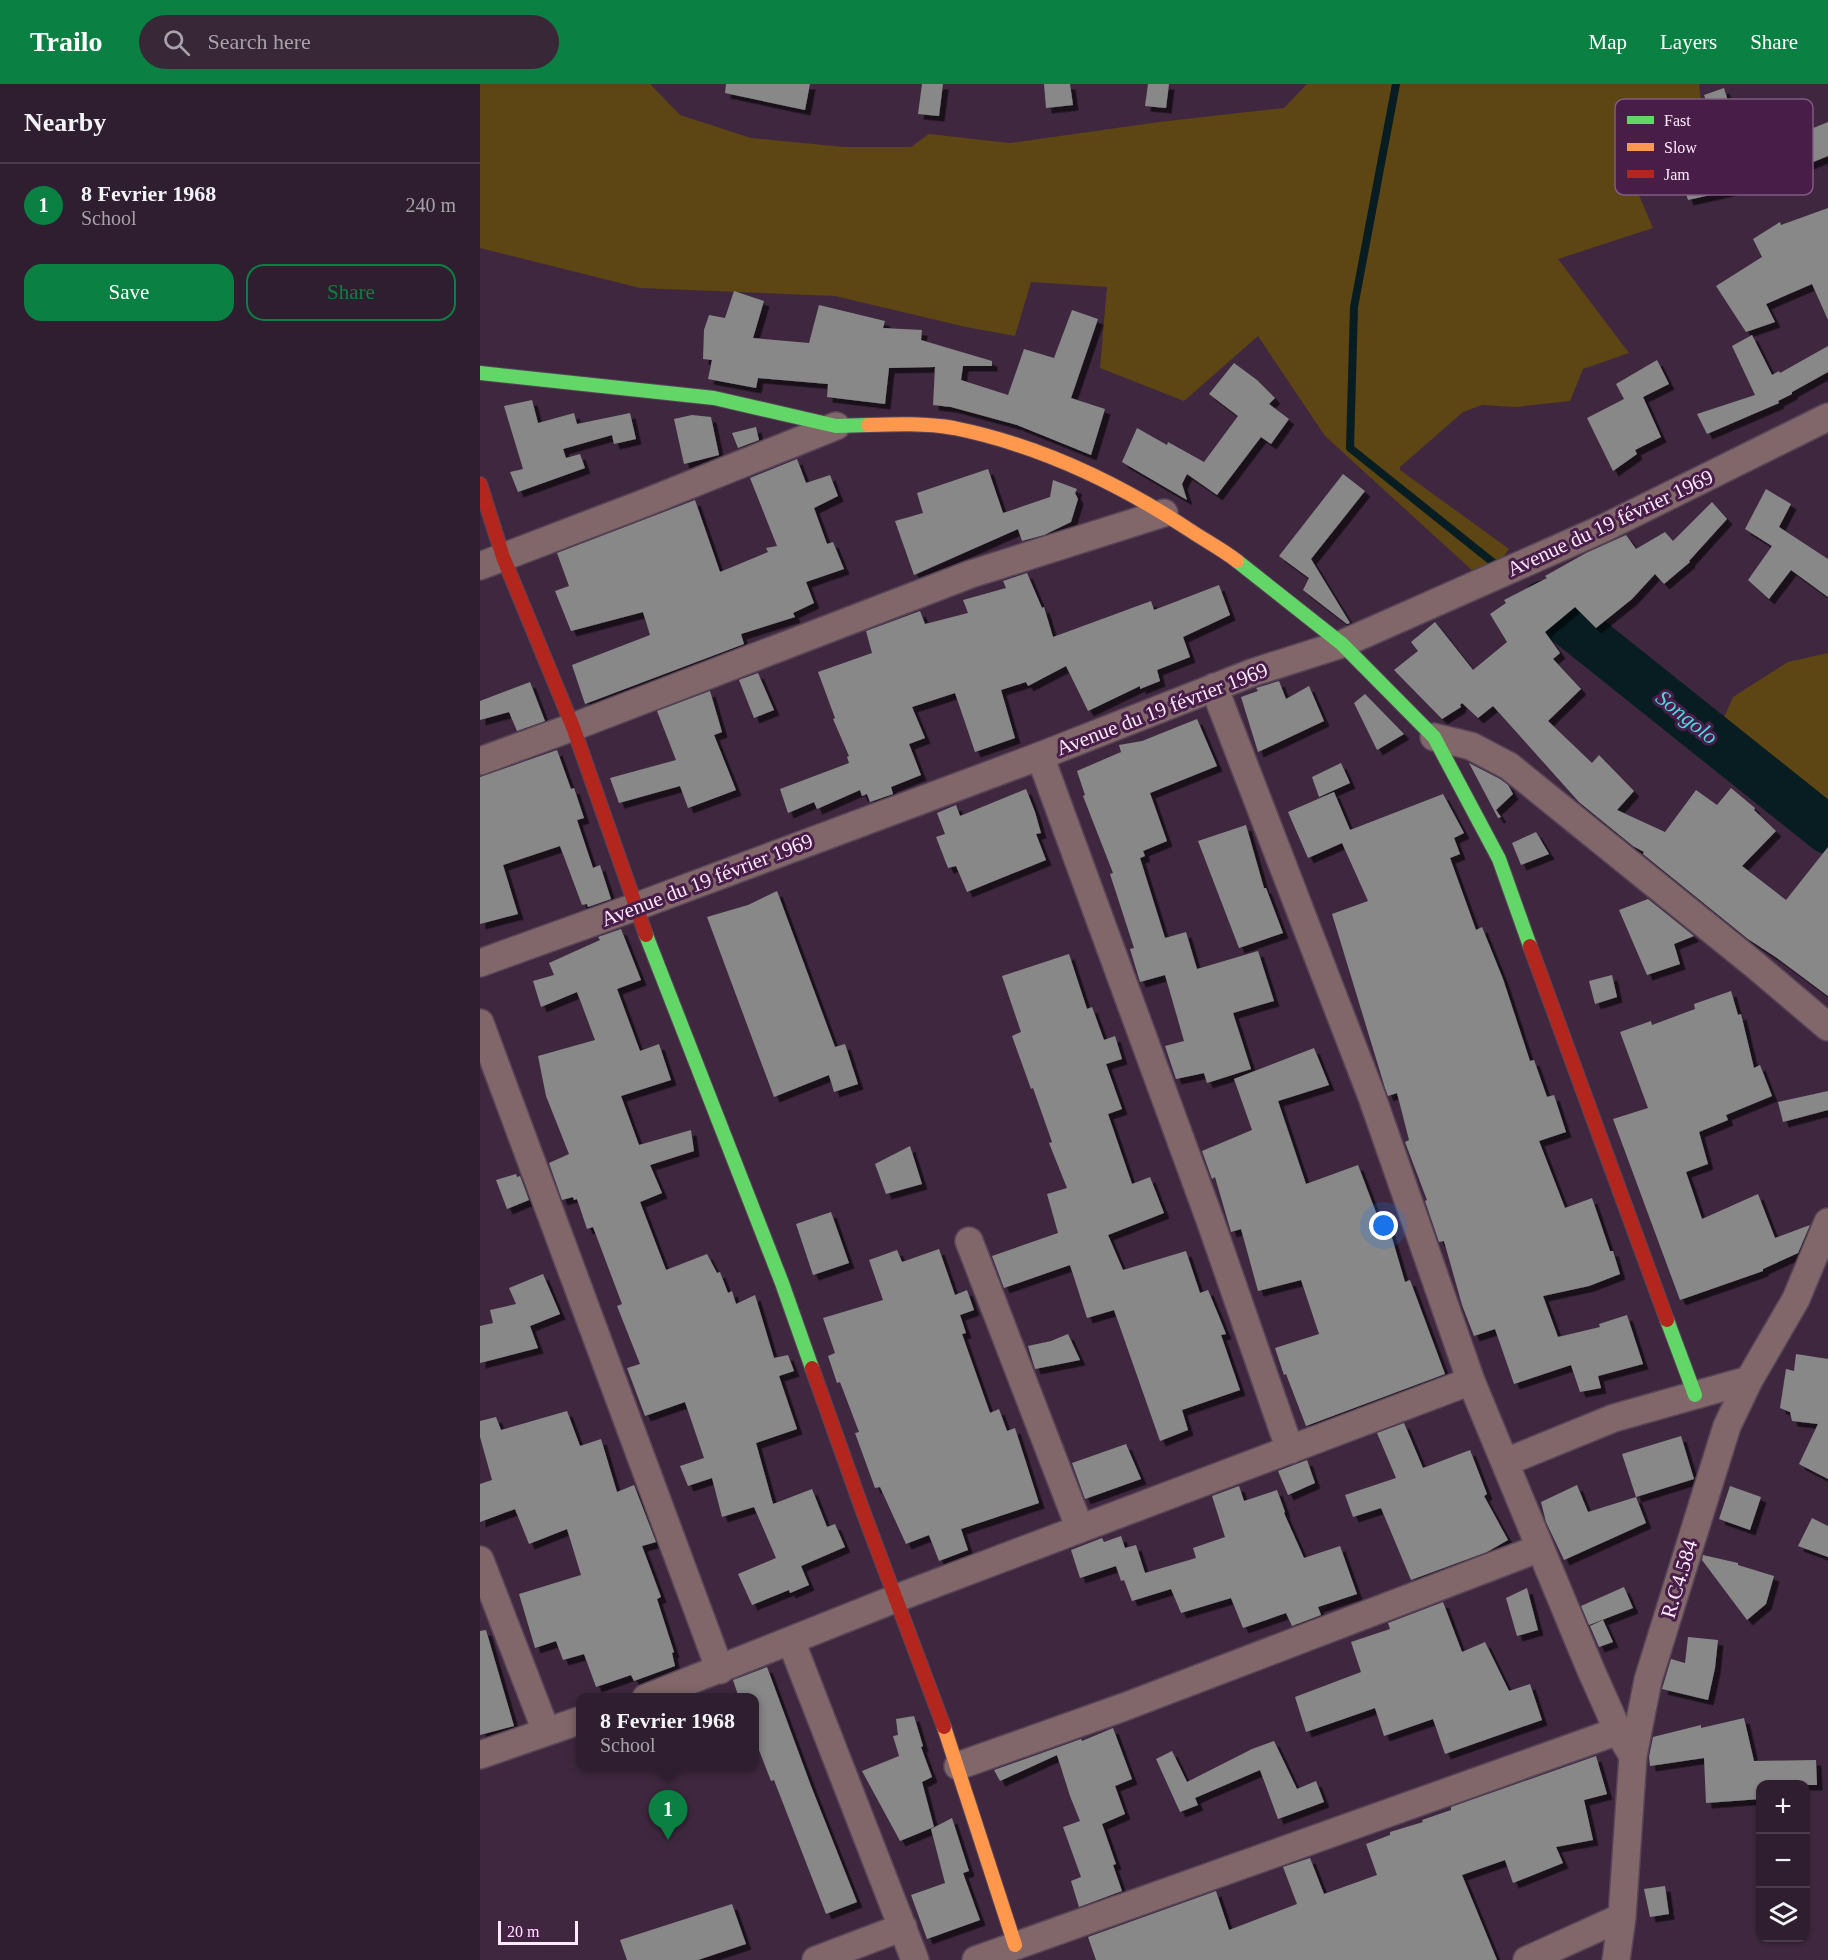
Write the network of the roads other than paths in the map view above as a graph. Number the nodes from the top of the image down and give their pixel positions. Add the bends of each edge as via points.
1 (480, 373) edge
2 (1828, 417) edge
3 (836, 426) junction
4 (480, 484) edge
5 (1164, 513) junction
6 (492, 561) edge
7 (1342, 644) junction
8 (1214, 687) junction
9 (573, 727) junction
10 (1434, 737) junction
11 (1040, 756) junction
12 (480, 760) edge
13 (635, 908) junction
14 (480, 963) edge
15 (480, 1023) edge
16 (1828, 1027) edge
17 (1828, 1222) edge
18 (969, 1241) dead end
19 (1749, 1380) junction
20 (1471, 1381) junction
21 (1695, 1395) junction
22 (1290, 1450) junction
23 (1506, 1462) junction
24 (1080, 1529) junction
25 (1540, 1548) junction
26 (480, 1560) edge
27 (897, 1598) junction
28 (791, 1641) junction
29 (720, 1670) junction
30 (659, 1693) edge
31 (576, 1722) edge
32 (546, 1731) junction
33 (1618, 1731) junction
34 (480, 1755) edge
35 (1633, 1756) junction
36 (958, 1766) junction
37 (1622, 1917) junction
38 (903, 1927) junction
39 (1015, 1945) junction
40 (816, 1960) edge
41 (915, 1960) edge
42 (976, 1960) edge
43 (1527, 1960) edge
44 (1616, 1960) edge

1 - 3 street via 714,398
2 - 7 street, Avenue du 19 février 1969 via 1604,528
3 - 5 street via 910,424 953,428 1012,443 1112,483
3 - 6 street
4 - 6 street
5 - 7 street via 1233,558
5 - 9 street via 971,573
6 - 9 street
7 - 8 street, Avenue du 19 février 1969
7 - 10 street
8 - 11 street, Avenue du 19 février 1969
8 - 20 street via 1372,1097
9 - 12 street
9 - 13 street
10 - 16 street via 1471,746 1509,766
10 - 21 street via 1498,859
11 - 13 street, Avenue du 19 février 1969
11 - 22 street
13 - 14 street, Avenue du 19 février 1969
13 - 27 street via 778,1272
15 - 29 street
17 - 19 street, R.C4.584 via 1796,1299
18 - 24 street
19 - 21 street
19 - 35 street, R.C4.584 via 1716,1459 1648,1680
20 - 22 street
20 - 23 street
21 - 23 street via 1614,1419
22 - 24 street
23 - 25 street
24 - 27 street
25 - 33 street
25 - 36 street
26 - 32 street
27 - 28 street
27 - 36 street
28 - 29 street
28 - 38 street
29 - 30 street
31 - 32 street
32 - 34 street
33 - 35 street
33 - 39 street
35 - 37 street, R.C4.584
36 - 39 street
37 - 43 street
37 - 44 street, R.C4.584
38 - 40 street
38 - 41 street
39 - 42 street

